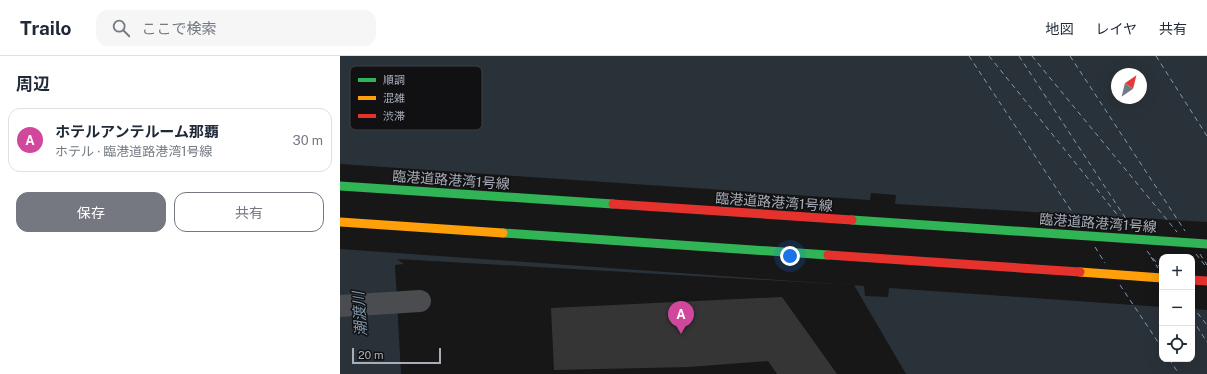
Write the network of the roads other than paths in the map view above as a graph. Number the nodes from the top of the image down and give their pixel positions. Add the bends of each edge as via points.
1 (340, 186) edge
2 (340, 222) edge
3 (1207, 244) edge
4 (1159, 278) edge
5 (1195, 280) edge
6 (1207, 281) edge
7 (420, 301) dead end
8 (340, 306) edge

1 - 3 street, 臨港道路港湾1号線
2 - 4 street
5 - 6 street
7 - 8 street

